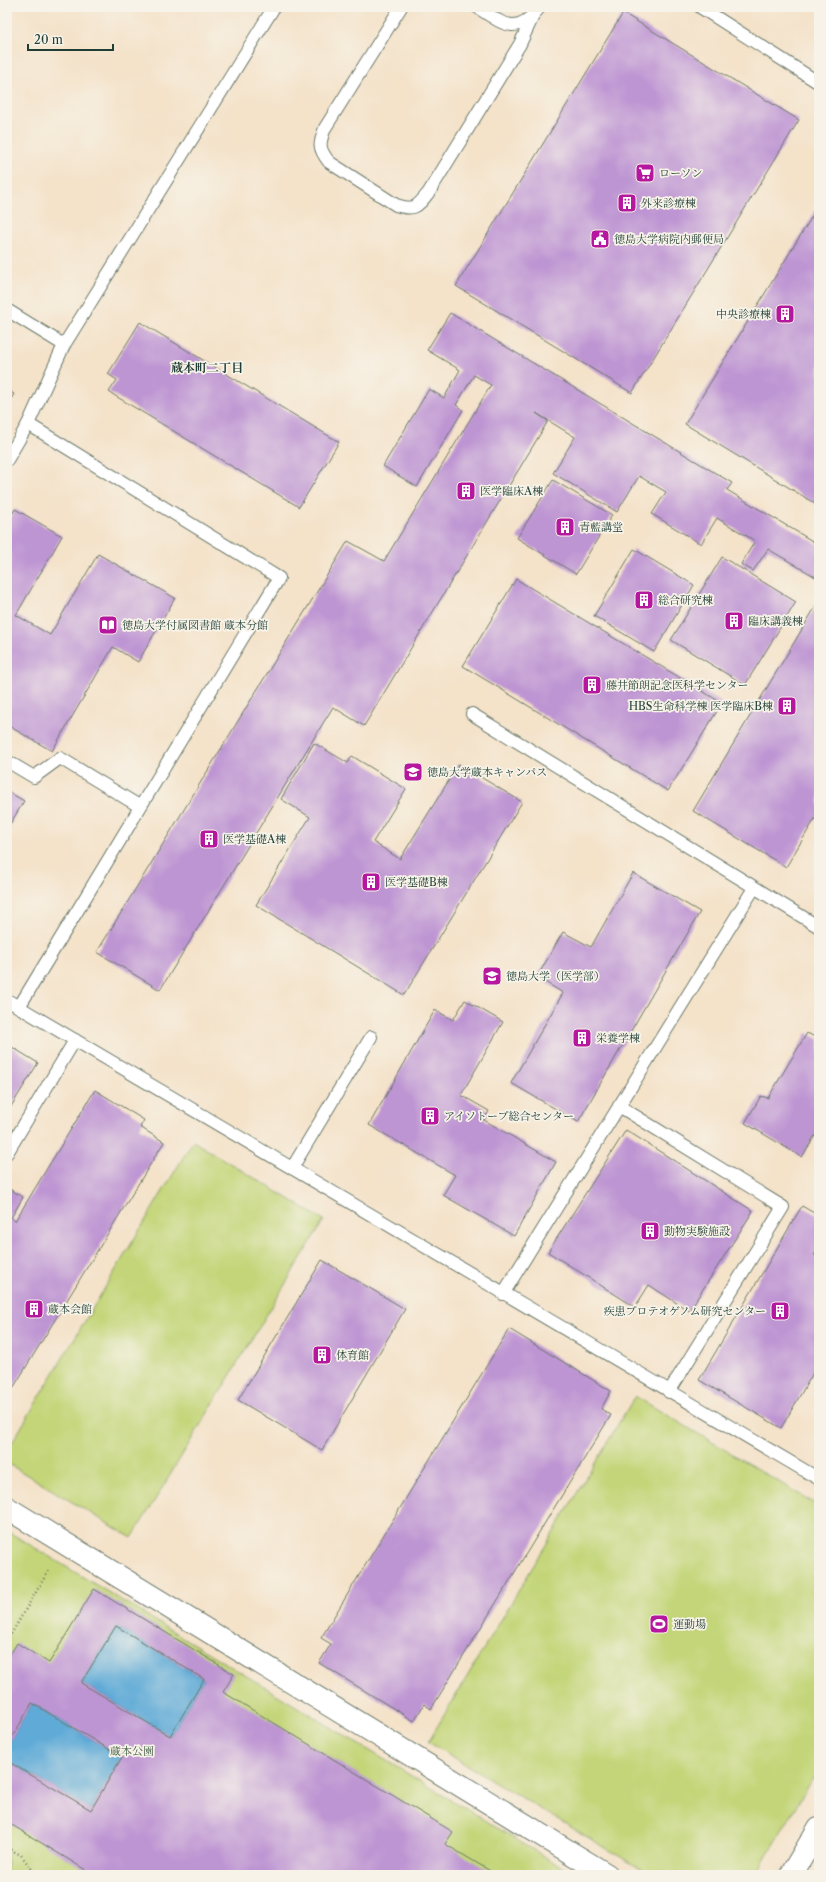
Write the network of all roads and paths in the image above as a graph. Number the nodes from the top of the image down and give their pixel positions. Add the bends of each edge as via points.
1 (274, 7) edge
2 (401, 7) edge
3 (477, 7) edge
4 (700, 7) edge
5 (536, 11) edge
6 (819, 83) edge
7 (7, 310) edge
8 (64, 345) junction
9 (28, 424) junction
10 (7, 460) edge
11 (472, 714) dead end
12 (7, 761) edge
13 (139, 806) junction
14 (754, 888) junction
15 (819, 927) edge
16 (7, 1000) edge
17 (19, 1007) junction
18 (371, 1037) dead end
19 (75, 1040) junction
20 (619, 1106) junction
21 (7, 1153) edge
22 (292, 1168) junction
23 (503, 1294) junction
24 (669, 1392) junction
25 (819, 1479) edge
26 (7, 1508) edge
27 (50, 1570) dead end
28 (7, 1641) edge
29 (819, 1828) edge
30 (7, 1848) edge
31 (585, 1869) edge
32 (36, 1875) edge
33 (607, 1875) edge
34 (791, 1875) edge

1 - 8 lane
2 - 5 lane via 320,140 321,152 329,162 396,205 409,209 419,204 429,192 520,44
3 - 5 lane via 501,23 512,26 523,22
4 - 6 lane
7 - 8 lane
8 - 9 lane
9 - 10 lane
9 - 13 lane via 279,578
11 - 14 lane
12 - 13 lane via 34,777 60,758
13 - 17 lane
14 - 15 lane
14 - 20 lane
16 - 17 lane
17 - 19 lane
18 - 22 lane
19 - 21 lane
19 - 22 lane
20 - 23 lane
20 - 24 lane via 783,1207
22 - 23 lane
23 - 24 lane
24 - 25 lane
26 - 31 street
27 - 28 path
29 - 34 street
30 - 32 path via 21,1855
31 - 33 street

